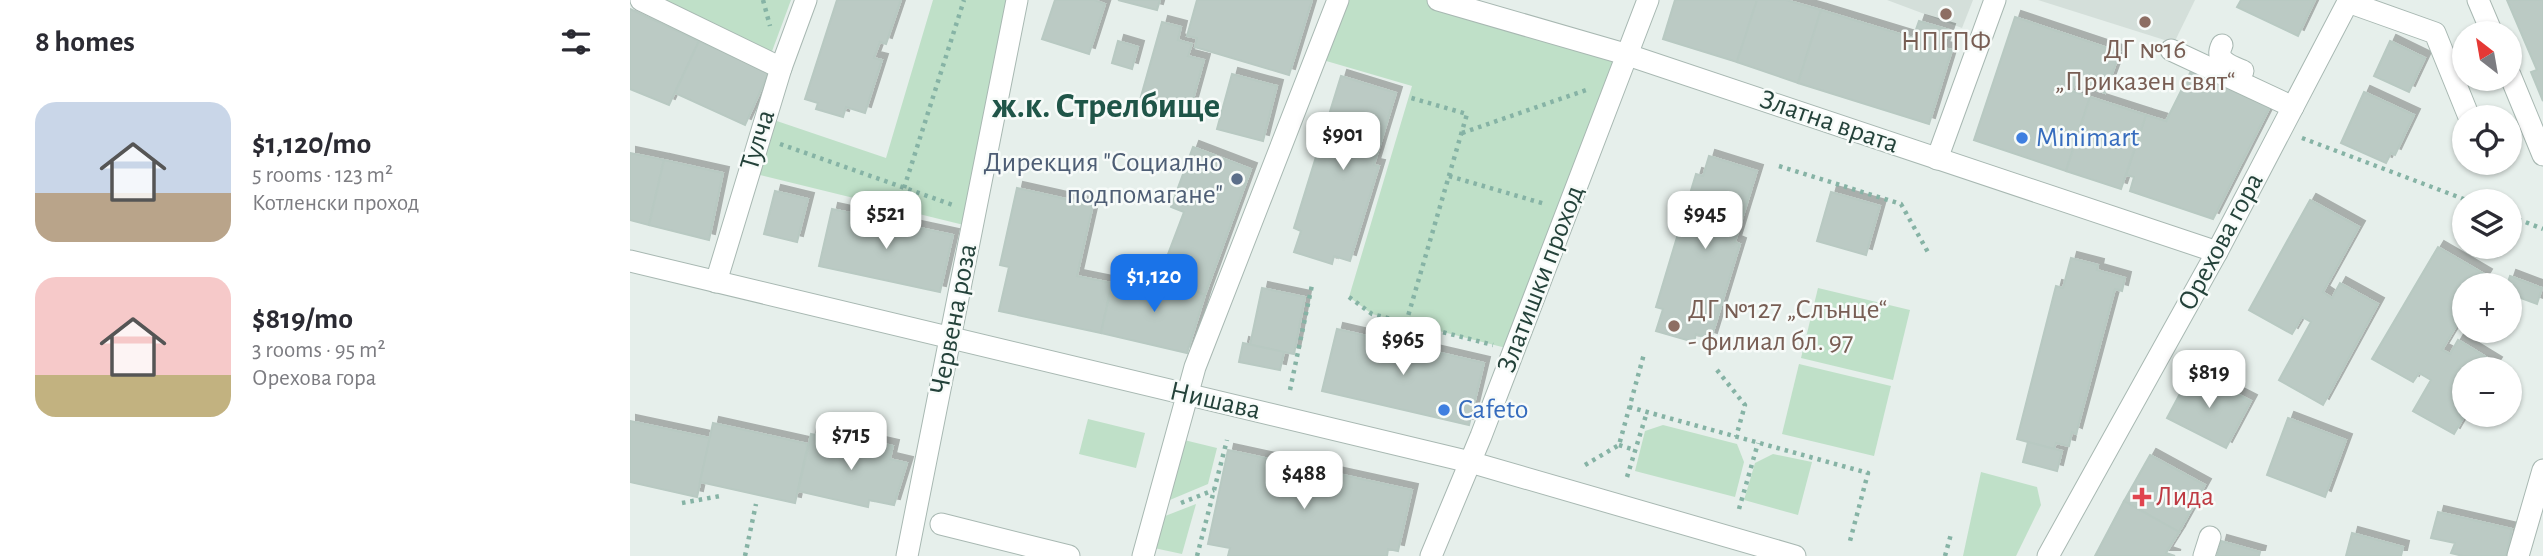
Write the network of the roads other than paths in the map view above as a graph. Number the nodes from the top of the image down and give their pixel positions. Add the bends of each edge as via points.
1 (641, 0) edge
2 (806, 0) edge
3 (1017, 0) edge
4 (1338, 0) edge
5 (1438, 0) edge
6 (1648, 0) edge
7 (1995, 0) edge
8 (2478, 0) edge
9 (2349, 1) edge
10 (2487, 21) edge
11 (2222, 46) dead end
12 (2171, 50) dead end
13 (1625, 54) junction
14 (781, 68) junction
15 (2517, 91) edge
16 (2296, 102) junction
17 (2464, 105) edge
18 (2543, 155) edge
19 (1937, 159) junction
20 (2217, 252) junction
21 (630, 261) edge
22 (716, 282) junction
23 (950, 338) junction
24 (1186, 395) junction
25 (1470, 462) junction
26 (2543, 470) edge
27 (941, 524) dead end
28 (907, 556) edge
29 (1069, 556) edge
30 (1143, 556) edge
31 (1431, 556) edge
32 (1795, 556) edge
33 (2049, 556) edge
34 (2518, 556) edge

1 - 14 street
2 - 14 street, Тулча
3 - 23 street, Червена роза
4 - 24 street
5 - 13 street, Златна врата
6 - 13 street, Златишки проход
7 - 19 street
8 - 10 street
9 - 16 street, Орехова гора
9 - 17 street via 2435,33
11 - 16 street via 2223,62
12 - 16 street
13 - 19 street, Златна врата
13 - 25 street, Златишки проход
14 - 22 street, Тулча
15 - 18 street
16 - 20 street, Орехова гора
19 - 20 street, Златна врата
20 - 33 street, Орехова гора
21 - 22 street, Нишава
22 - 23 street, Нишава
23 - 24 street, Нишава
23 - 28 street, Червена роза
24 - 25 street, Нишава
24 - 30 street
25 - 31 street, Златишки проход
25 - 32 street, Нишава
26 - 34 street
27 - 29 street

